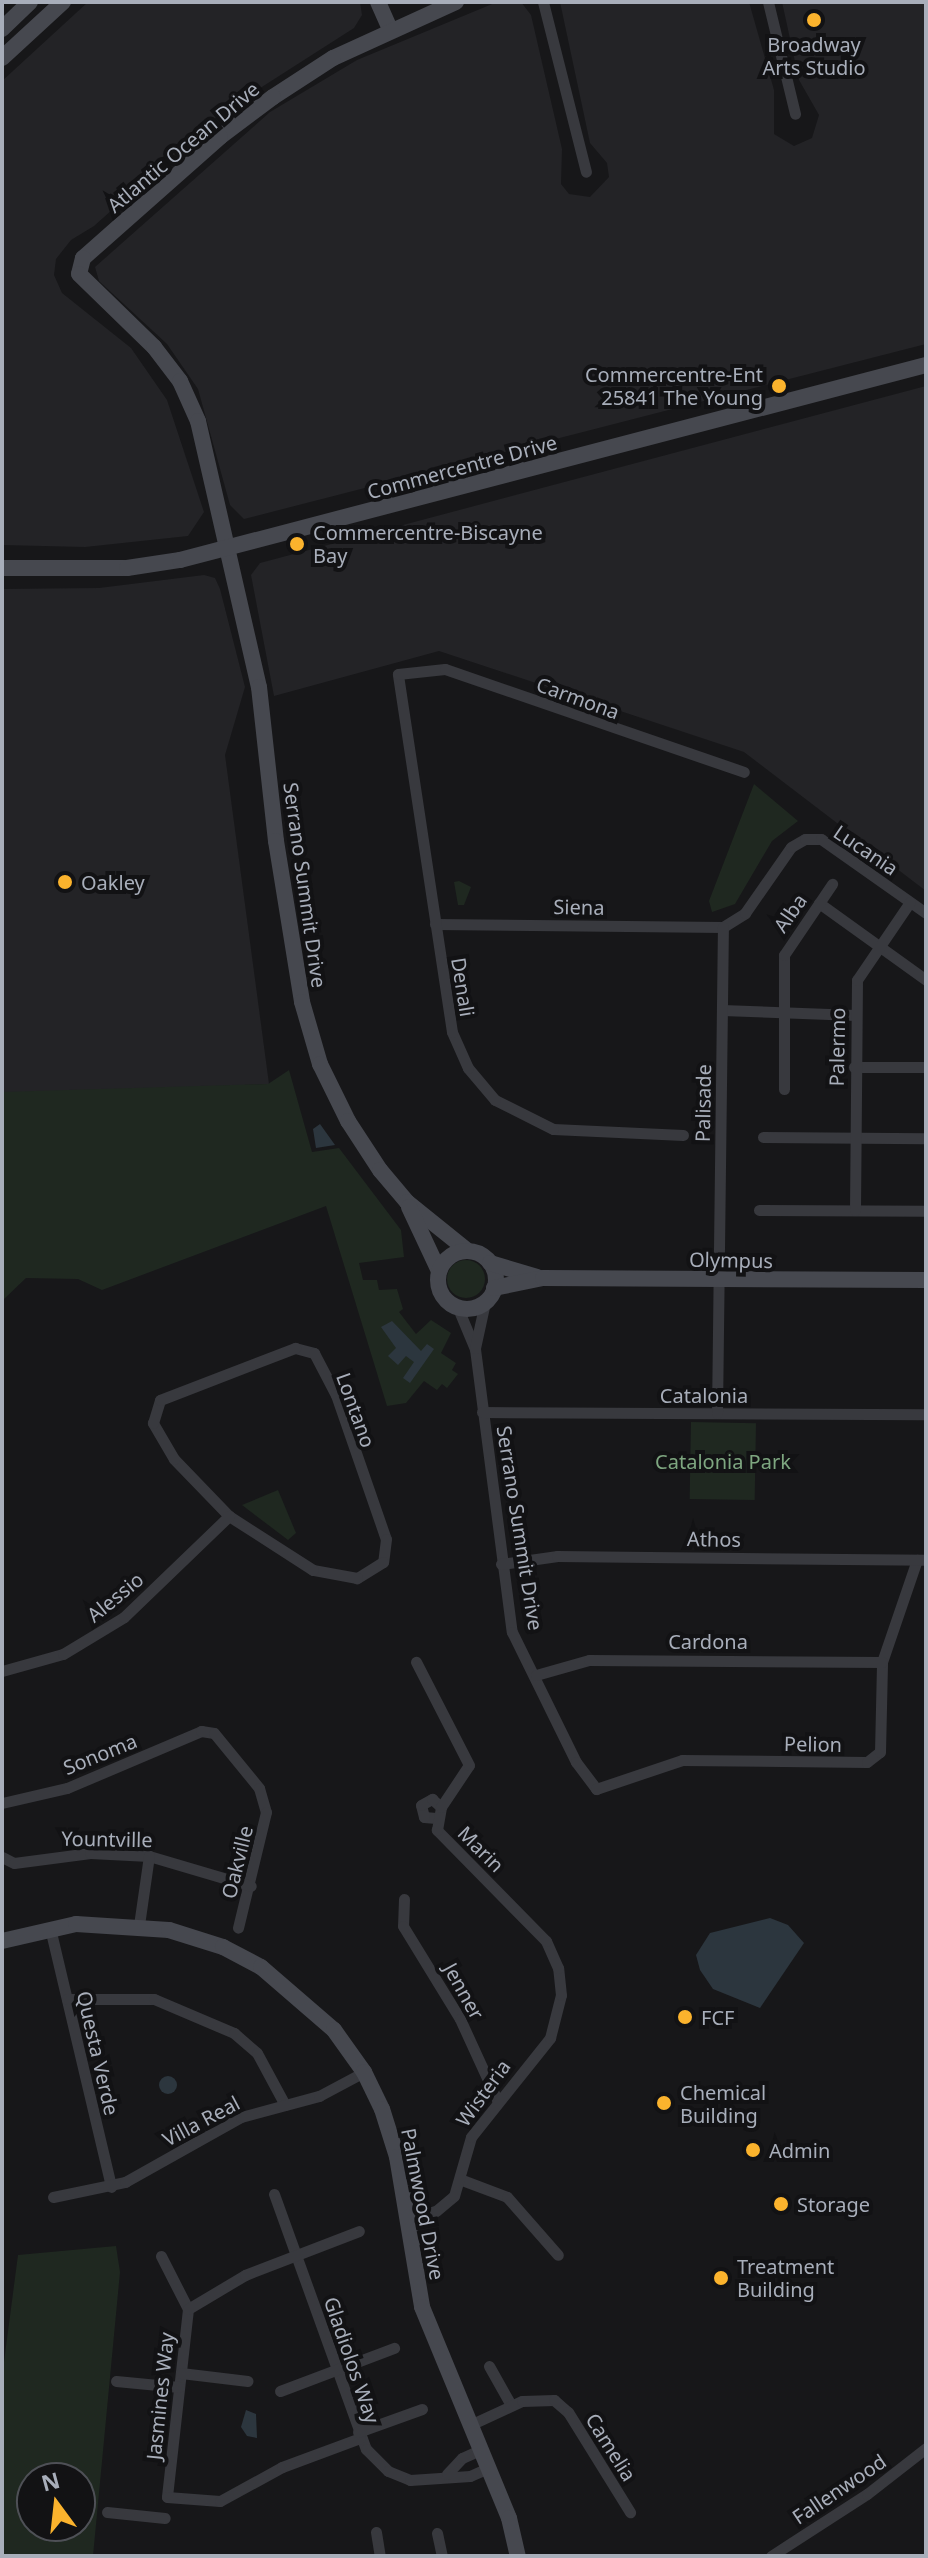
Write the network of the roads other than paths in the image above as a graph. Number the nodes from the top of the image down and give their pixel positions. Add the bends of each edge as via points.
1 (30, 2) edge
2 (63, 2) edge
3 (378, 2) edge
4 (456, 2) edge
5 (543, 2) edge
6 (768, 2) edge
7 (2, 29) edge
8 (390, 29) junction
9 (2, 58) edge
10 (795, 114) dead end
11 (586, 172) dead end
12 (79, 274) joint
13 (926, 365) edge
14 (229, 549) junction
15 (2, 568) edge
16 (398, 674) joint
17 (744, 772) dead end
18 (832, 884) dead end
19 (910, 902) junction
20 (819, 903) junction
21 (926, 913) edge
22 (435, 924) junction
23 (723, 927) junction
24 (878, 948) junction
25 (926, 980) edge
26 (722, 1010) junction
27 (784, 1012) junction
28 (856, 1015) junction
29 (854, 1067) junction
30 (926, 1067) edge
31 (784, 1089) dead end
32 (683, 1135) dead end
33 (763, 1137) dead end
34 (854, 1137) junction
35 (926, 1138) edge
36 (407, 1202) junction
37 (759, 1210) dead end
38 (855, 1210) junction
39 (926, 1211) edge
40 (468, 1251) junction
41 (490, 1263) junction
42 (439, 1271) junction
43 (543, 1278) junction
44 (718, 1280) junction
45 (924, 1282) edge
46 (490, 1295) junction
47 (457, 1306) junction
48 (475, 1349) junction
49 (482, 1412) junction
50 (717, 1413) junction
51 (926, 1414) edge
52 (229, 1516) junction
53 (921, 1560) edge
54 (501, 1564) junction
55 (416, 1662) dead end
56 (882, 1662) junction
57 (2, 1671) edge
58 (536, 1675) junction
59 (208, 1730) joint
60 (596, 1789) joint
61 (2, 1803) edge
62 (149, 1856) junction
63 (4, 1860) edge
64 (251, 1886) junction
65 (404, 1899) dead end
66 (139, 1925) junction
67 (50, 1928) junction
68 (238, 1928) dead end
69 (2, 1941) edge
70 (558, 1968) joint
71 (67, 1999) junction
72 (364, 2072) junction
73 (498, 2102) junction
74 (285, 2105) junction
75 (462, 2180) junction
76 (111, 2187) junction
77 (274, 2194) dead end
78 (53, 2197) dead end
79 (407, 2218) junction
80 (359, 2231) dead end
81 (296, 2255) junction
82 (558, 2255) dead end
83 (161, 2256) dead end
84 (188, 2309) junction
85 (394, 2348) dead end
86 (489, 2366) dead end
87 (337, 2370) junction
88 (181, 2373) junction
89 (116, 2381) dead end
90 (248, 2381) dead end
91 (179, 2387) junction
92 (280, 2391) dead end
93 (511, 2405) junction
94 (422, 2409) dead end
95 (470, 2425) junction
96 (359, 2435) junction
97 (926, 2448) edge
98 (480, 2450) junction
99 (488, 2468) junction
100 (447, 2474) junction
101 (107, 2512) dead end
102 (630, 2512) dead end
103 (165, 2518) dead end
104 (376, 2532) dead end
105 (437, 2533) dead end
106 (380, 2556) edge
107 (442, 2556) edge
108 (518, 2556) edge
109 (771, 2556) edge

1 - 7 street
2 - 9 street
3 - 8 street
4 - 8 street, Atlantic Ocean Drive
5 - 11 street
6 - 10 street
8 - 12 street, Atlantic Ocean Drive via 314,70 220,137 83,258
12 - 14 street, Serrano Summit Drive via 154,347 180,381 198,421
13 - 14 street, Commercentre Drive
14 - 15 street, Commercentre Drive via 127,568
14 - 36 street, Serrano Summit Drive via 259,687 302,1002 320,1064 348,1121
16 - 17 street, Carmona via 445,669
16 - 22 street, Denali
18 - 20 street, Alba
19 - 21 street, Lucania
19 - 23 street, Lucania via 821,839 805,839 791,847 745,913
19 - 24 street, Palermo
20 - 24 street
20 - 27 street, Alba via 784,955
22 - 23 street, Siena
22 - 32 street, Denali via 458,1049 495,1100 527,1121 567,1132
23 - 26 street, Palisade
24 - 25 street
24 - 28 street, Palermo via 857,980
26 - 27 street
26 - 44 street, Palisade
27 - 28 street
27 - 31 street, Alba
28 - 29 street, Palermo
29 - 30 street
29 - 34 street, Palermo
33 - 34 street
34 - 35 street
34 - 38 street, Palermo
36 - 40 street, Serrano Summit Drive
36 - 42 street, Serrano Summit Drive
37 - 38 street
38 - 39 street
40 - 41 street, Serrano Summit Drive
40 - 42 street via 451,1256
41 - 43 street, Olympus
41 - 46 street, Serrano Summit Drive
42 - 47 street, Serrano Summit Drive via 439,1289
43 - 44 street, Olympus
43 - 46 street, Olympus
44 - 45 street, Olympus
44 - 50 street, Palisade
46 - 47 street via 469,1309
46 - 48 street, Serrano Summit Drive
47 - 48 street, Serrano Summit Drive
48 - 49 street, Serrano Summit Drive
49 - 50 street, Catalonia
49 - 54 street, Serrano Summit Drive
50 - 51 street, Catalonia
52 - 52 street, Lontano via 313,1570 357,1578 383,1562 386,1539 336,1395 314,1353 295,1348 160,1400 152,1411 153,1423 174,1459
52 - 57 street, Alessio via 114,1624 63,1654
53 - 54 street, Athos via 557,1556
53 - 56 street, Pelion
54 - 58 street, Serrano Summit Drive via 512,1632
55 - 70 street, Marin via 469,1765 439,1812 441,1835 546,1941
56 - 58 street, Cardona via 589,1660
56 - 60 street, Pelion via 880,1752 867,1762 682,1760
58 - 60 street, Serrano Summit Drive via 576,1762
59 - 61 street, Sonoma via 67,1788
59 - 64 street, Oakville via 265,1801 266,1822
62 - 63 street, Yountville via 90,1853
62 - 64 street, Yountville
62 - 66 street
64 - 68 street, Oakville
65 - 73 street, Jenner via 403,1926 460,2019
66 - 67 street, Palmwood Drive
66 - 72 street, Palmwood Drive via 195,1937 261,1967 321,2017
67 - 69 street, Palmwood Drive
67 - 71 street, Questa Verde
70 - 73 street, Wisteria via 556,2027
71 - 74 street via 154,1999 234,2033 257,2053
71 - 76 street, Questa Verde
72 - 74 street, Villa Real via 319,2096
72 - 79 street, Palmwood Drive via 392,2139
73 - 75 street, Wisteria via 471,2137
74 - 76 street, Villa Real via 241,2117
75 - 79 street, Wisteria via 445,2206
75 - 82 street via 507,2197
76 - 78 street, Villa Real
77 - 81 street, Gladiolos Way
79 - 95 street, Palmwood Drive via 422,2307
80 - 81 street
81 - 84 street via 245,2275
81 - 87 street, Gladiolos Way
83 - 84 street, Jasmines Way
84 - 88 street, Jasmines Way
85 - 87 street
86 - 93 street
87 - 92 street
87 - 96 street, Gladiolos Way
88 - 90 street
88 - 91 street, Jasmines Way
89 - 91 street
91 - 96 street, Jasmines Way via 167,2497 220,2501 282,2467
93 - 95 street, Camelia
93 - 102 street, Camelia via 541,2397 565,2408
94 - 96 street
95 - 98 street, Palmwood Drive
96 - 100 street, Gladiolos Way via 372,2457 401,2478 425,2480
97 - 109 street, Fallenwood via 867,2494
98 - 99 street, Palmwood Drive
98 - 100 street, Gladiolos Way via 462,2458
99 - 100 street, Gladiolos Way via 470,2476
99 - 108 street, Palmwood Drive
101 - 103 street
104 - 106 street
105 - 107 street

